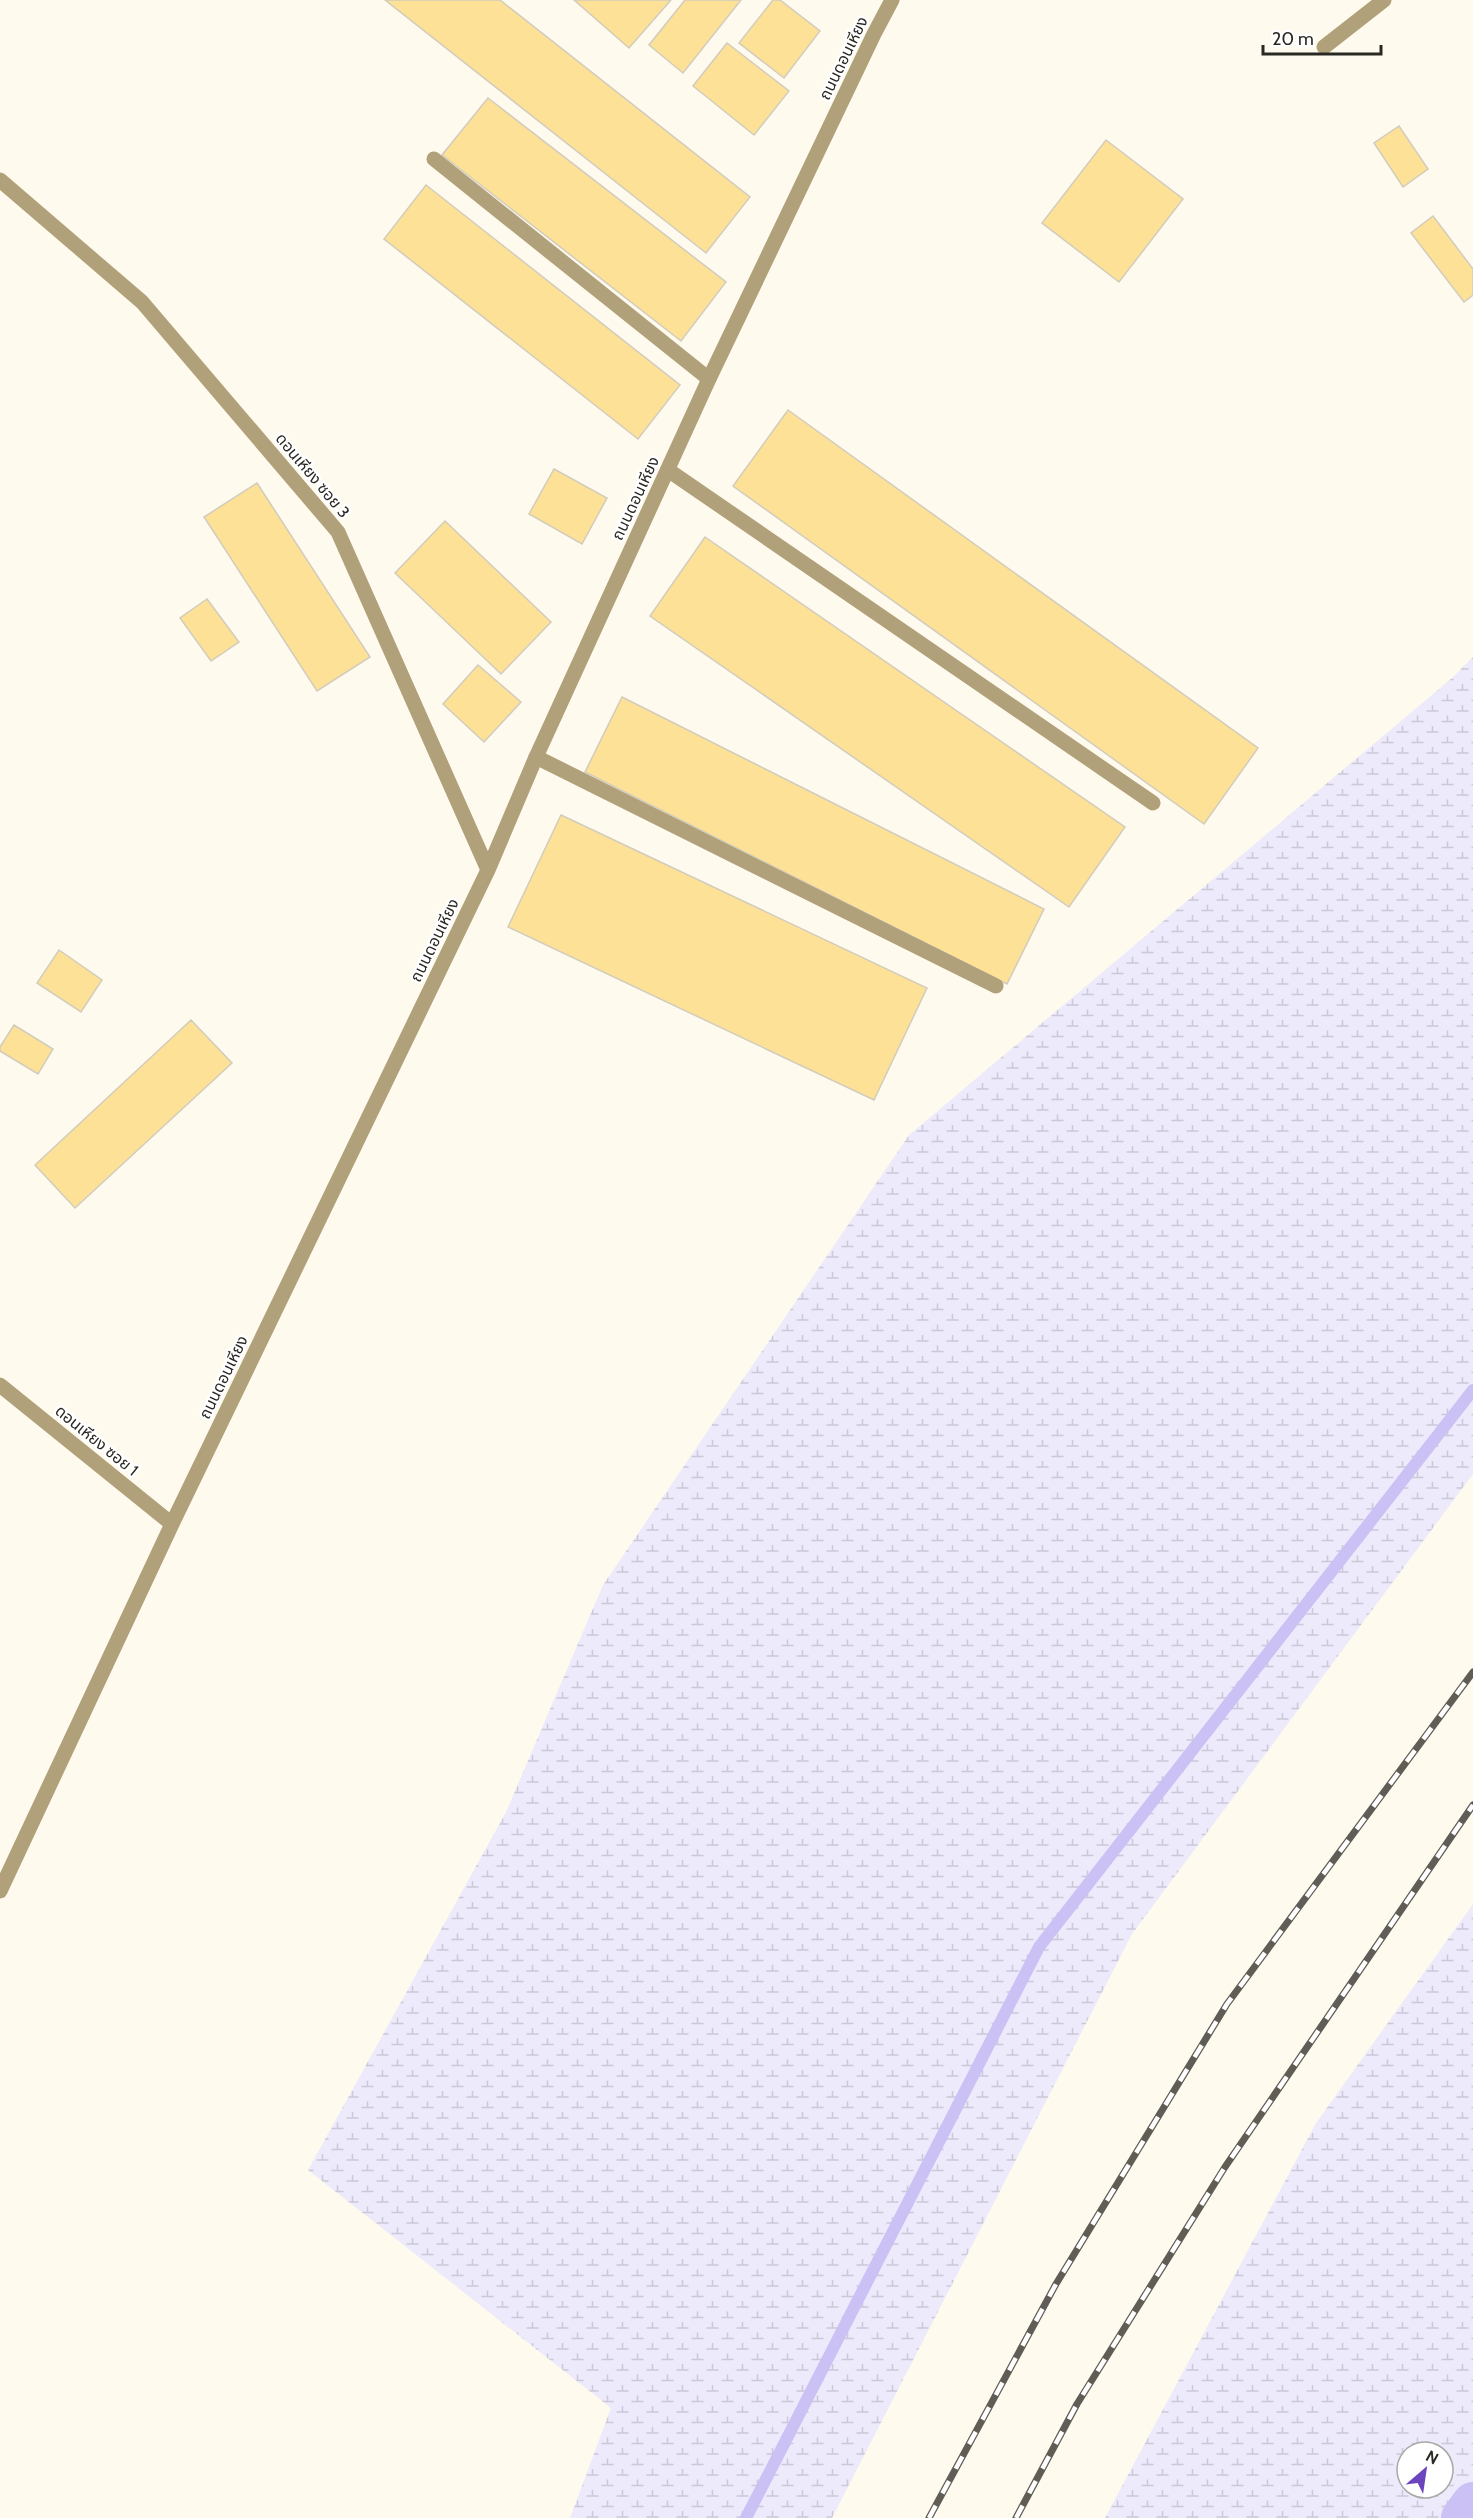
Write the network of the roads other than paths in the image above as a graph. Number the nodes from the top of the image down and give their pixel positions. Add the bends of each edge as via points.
1 (892, 0) edge
2 (1384, 0) edge
3 (1324, 47) dead end
4 (434, 159) dead end
5 (0, 180) edge
6 (709, 379) junction
7 (668, 470) junction
8 (536, 758) junction
9 (1153, 803) dead end
10 (488, 870) junction
11 (996, 986) dead end
12 (0, 1385) edge
13 (172, 1524) junction
14 (0, 1891) edge

1 - 6 street, ถนนดอนเหียง
2 - 3 street
4 - 6 street
5 - 10 street, ดอนเหียง ซอย 3 via 142,302 338,532
6 - 7 street, ถนนดอนเหียง
7 - 8 street, ถนนดอนเหียง
7 - 9 street
8 - 10 street, ถนนดอนเหียง
8 - 11 street
10 - 13 street, ถนนดอนเหียง
12 - 13 street, ดอนเหียง ซอย 1
13 - 14 street, ถนนดอนเหียง

